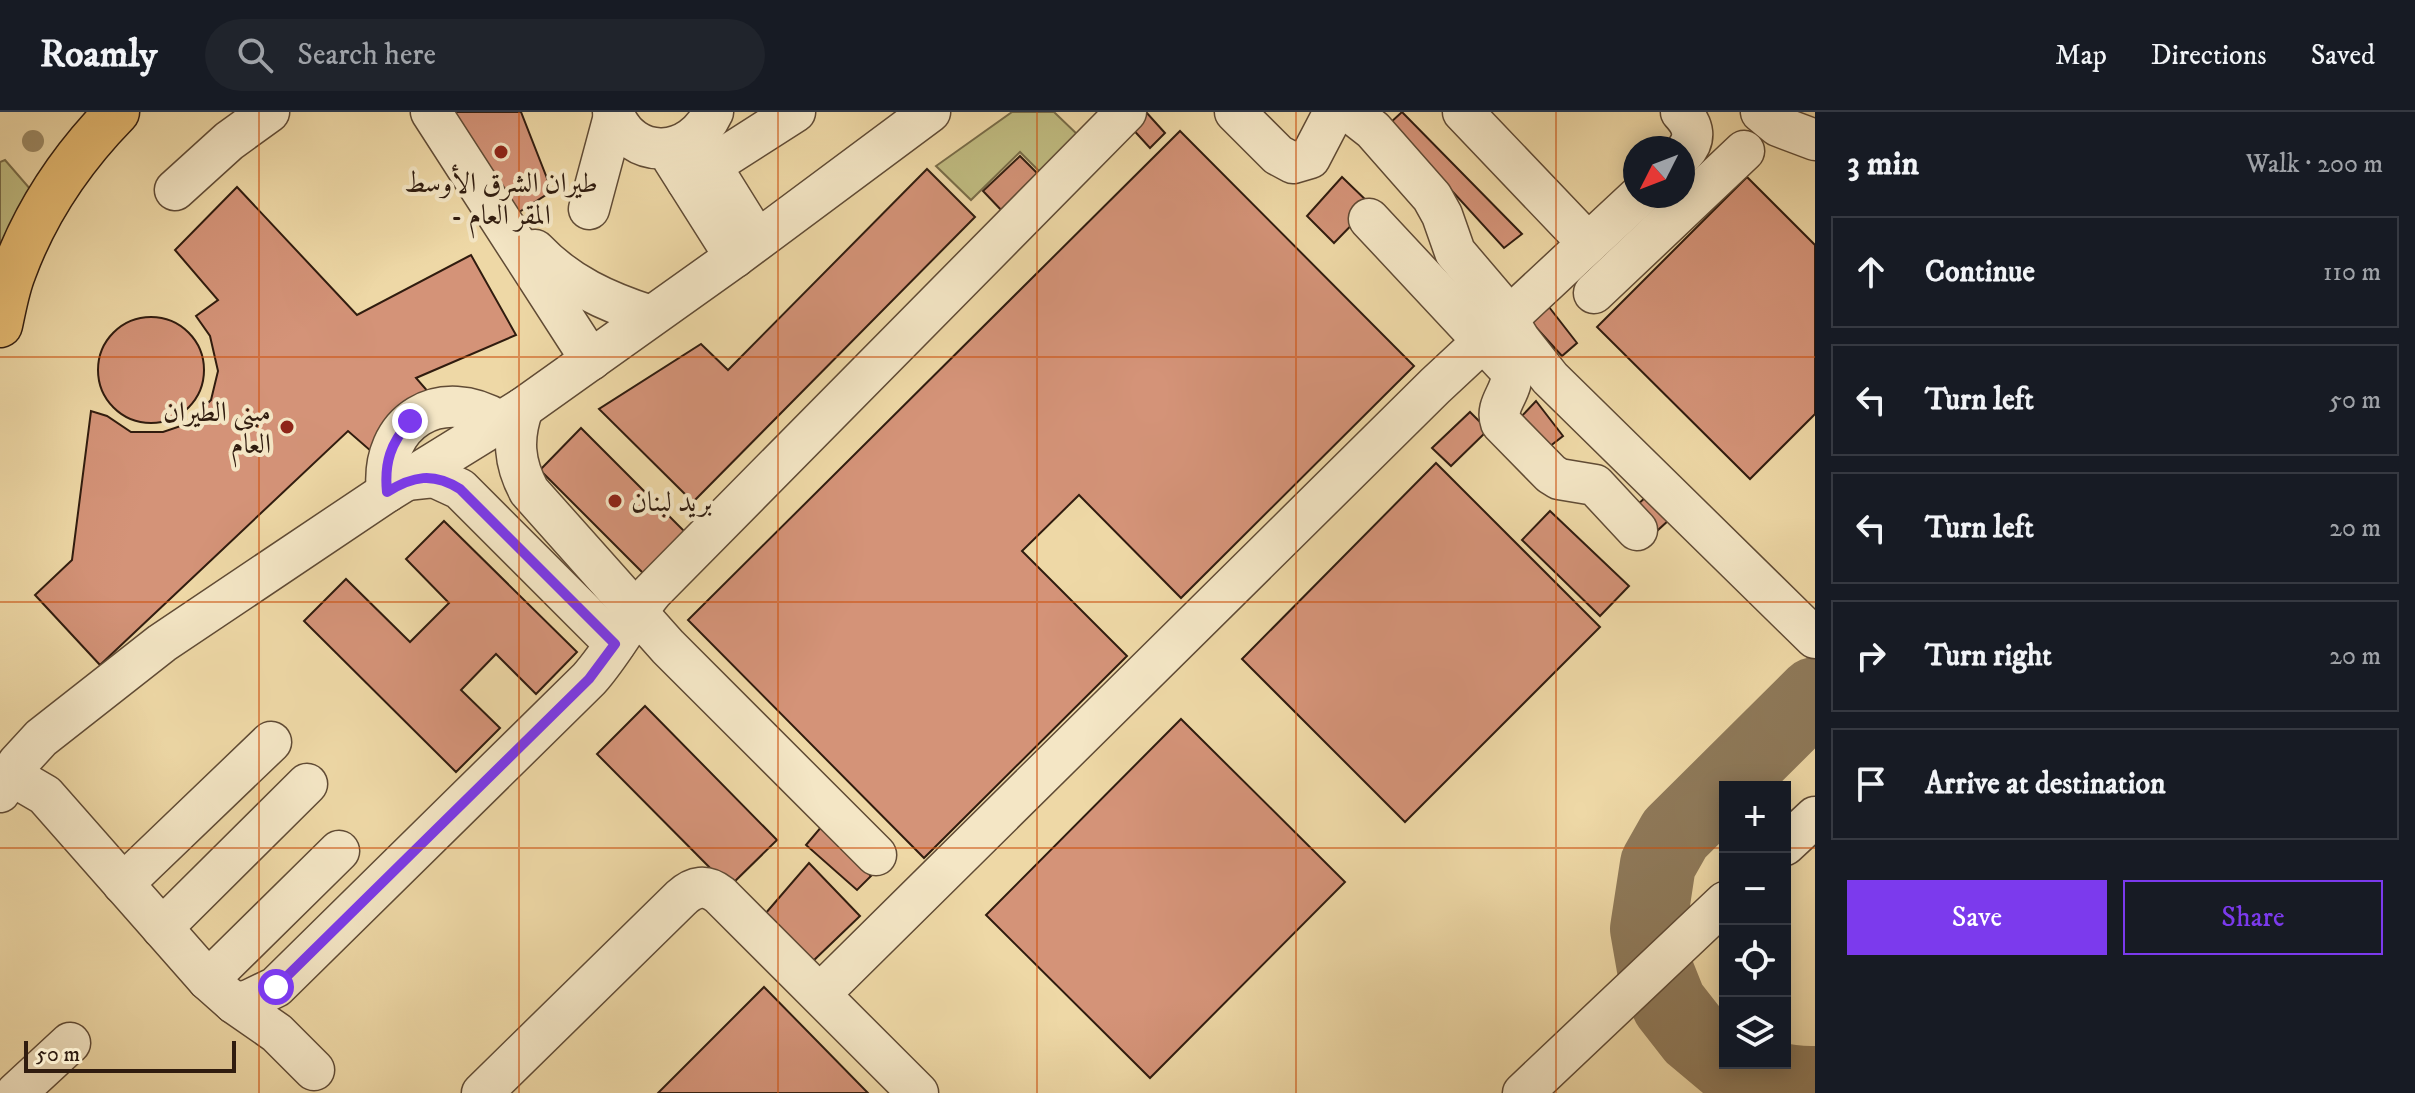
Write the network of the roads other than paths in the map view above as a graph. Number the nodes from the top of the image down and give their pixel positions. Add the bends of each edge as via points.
1 (117, 112) edge
2 (269, 112) edge
3 (795, 112) edge
4 (930, 112) edge
5 (1126, 112) edge
6 (1235, 112) edge
7 (1334, 112) edge
8 (1350, 112) edge
9 (1463, 112) edge
10 (1681, 112) edge
11 (1761, 112) edge
12 (613, 114) edge
13 (435, 119) edge
14 (1693, 136) edge
15 (1815, 140) edge
16 (695, 149) edge
17 (1744, 151) dead end
18 (175, 190) dead end
19 (589, 209) dead end
20 (1369, 219) dead end
21 (1614, 219) edge
22 (1646, 244) junction
23 (746, 248) junction
24 (1594, 293) dead end
25 (651, 316) junction
26 (0, 325) edge
27 (1495, 330) junction
28 (591, 360) junction
29 (512, 415) junction
30 (517, 463) junction
31 (397, 486) junction
32 (471, 498) junction
33 (1637, 530) dead end
34 (638, 610) junction
35 (1815, 638) edge
36 (615, 644) junction
37 (271, 742) dead end
38 (307, 784) dead end
39 (4, 785) edge
40 (1815, 817) edge
41 (1791, 839) edge
42 (339, 851) dead end
43 (876, 855) dead end
44 (123, 884) junction
45 (1719, 908) edge
46 (162, 928) junction
47 (221, 992) junction
48 (820, 994) junction
49 (70, 1043) dead end
50 (314, 1070) dead end
51 (16, 1093) edge
52 (482, 1093) edge
53 (918, 1093) edge
54 (1523, 1093) edge

1 - 26 highway via 87,143 43,207 13,273
2 - 18 lane
3 - 16 lane
4 - 23 lane
5 - 34 lane
6 - 7 lane via 1293,163 1310,158
8 - 27 lane via 1384,141 1432,197
9 - 21 lane
10 - 14 lane
11 - 15 lane via 1778,126
12 - 16 lane via 635,141
12 - 19 lane
13 - 25 lane via 521,236 548,264 614,305
13 - 28 lane
16 - 23 lane
17 - 22 lane
20 - 27 lane
21 - 22 lane
21 - 27 lane
22 - 24 lane
23 - 25 lane
25 - 28 lane
27 - 33 lane via 1512,377 1500,406 1501,423 1551,474 1595,485
27 - 35 lane via 1527,350
27 - 48 lane
28 - 29 lane
29 - 30 lane
29 - 31 lane via 446,406 410,421 397,436 385,472
30 - 32 lane
30 - 34 lane via 529,491
31 - 32 lane via 434,477
31 - 39 lane via 130,667 41,738
32 - 36 lane
34 - 36 lane
34 - 43 lane via 668,647
36 - 47 lane via 589,679 276,987 249,1000
37 - 44 lane
38 - 46 lane
39 - 44 lane via 21,781 45,795
40 - 41 lane
42 - 47 lane
44 - 46 lane
45 - 54 lane
46 - 47 lane
47 - 50 lane via 277,1033
48 - 52 lane via 720,895 696,888
48 - 53 lane
49 - 51 lane

